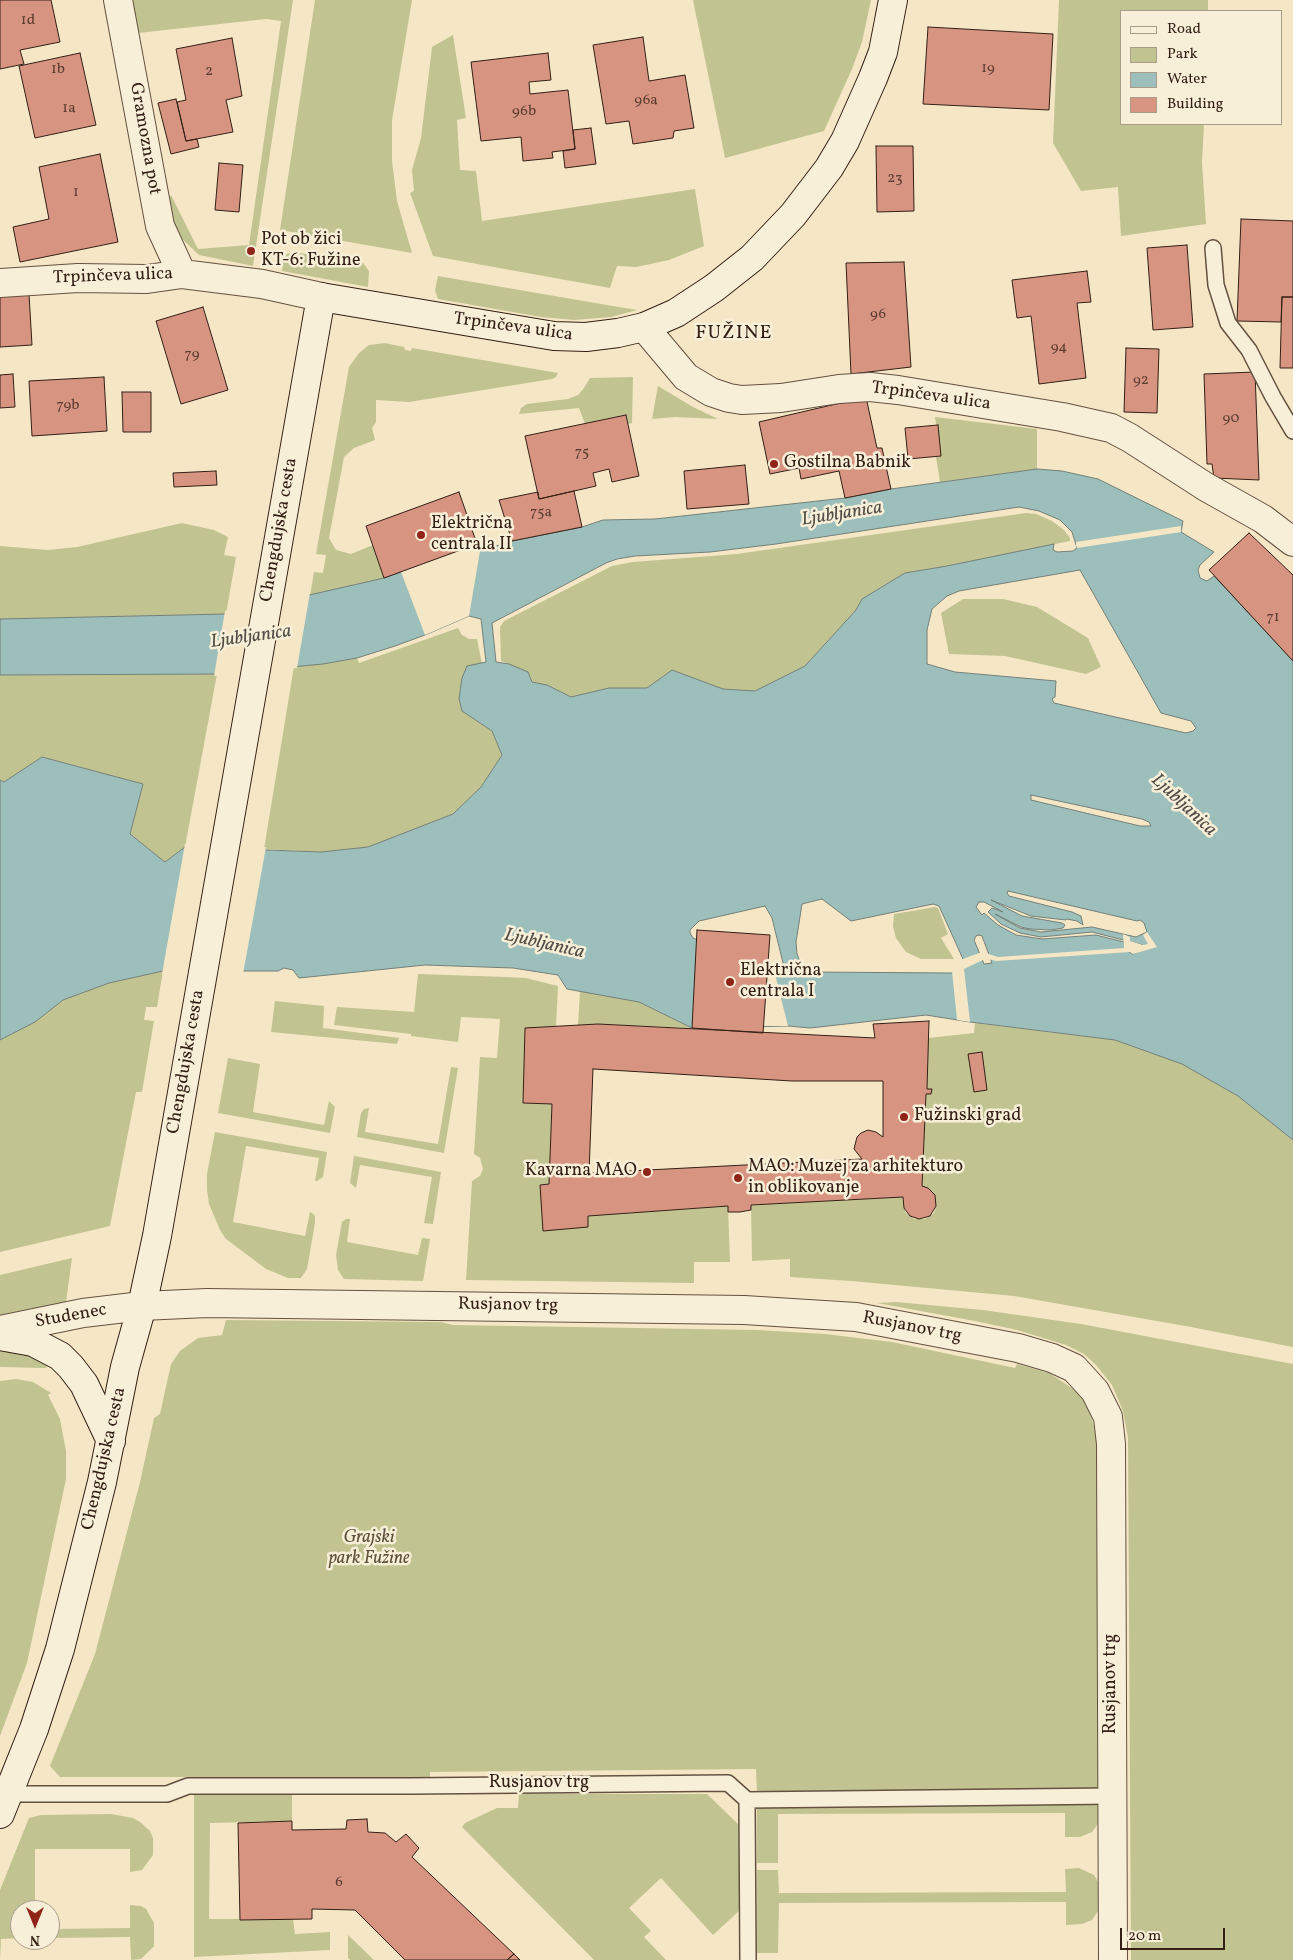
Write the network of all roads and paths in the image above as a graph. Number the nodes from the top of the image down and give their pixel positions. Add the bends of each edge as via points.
1 (118, 0) edge
2 (893, 0) edge
3 (1213, 248) dead end
4 (182, 274) junction
5 (0, 282) edge
6 (321, 297) junction
7 (644, 327) junction
8 (1293, 431) edge
9 (1293, 542) edge
10 (142, 1306) junction
11 (0, 1330) edge
12 (0, 1336) edge
13 (111, 1441) junction
14 (1113, 1796) junction
15 (747, 1800) junction
16 (4, 1804) edge
17 (748, 1960) edge
18 (1114, 1960) edge

1 - 4 street, Gramozna pot via 160,226
2 - 7 street via 883,52 859,114 812,192 773,237 728,278 688,306
3 - 8 lane via 1216,285 1228,322 1249,350
4 - 5 street, Trpinčeva ulica via 147,279
4 - 6 street, Trpinčeva ulica via 262,284
6 - 7 street, Trpinčeva ulica via 554,336 603,336
6 - 10 street, Chengdujska cesta via 218,897
7 - 9 street, Trpinčeva ulica via 686,377 711,392 729,398 781,398 870,387 1111,428 1263,519
10 - 11 street, Studenec via 83,1313
10 - 13 street, Chengdujska cesta via 125,1367
10 - 14 street, Rusjanov trg via 230,1303 715,1309 856,1317 1018,1348 1074,1368 1095,1391 1104,1408 1111,1444
12 - 13 street via 33,1342 60,1356 84,1384
13 - 16 street, Chengdujska cesta via 60,1649 34,1729
14 - 15 lane
14 - 18 street, Rusjanov trg
15 - 16 lane, Rusjanov trg via 728,1783 188,1786 167,1794
15 - 17 lane

